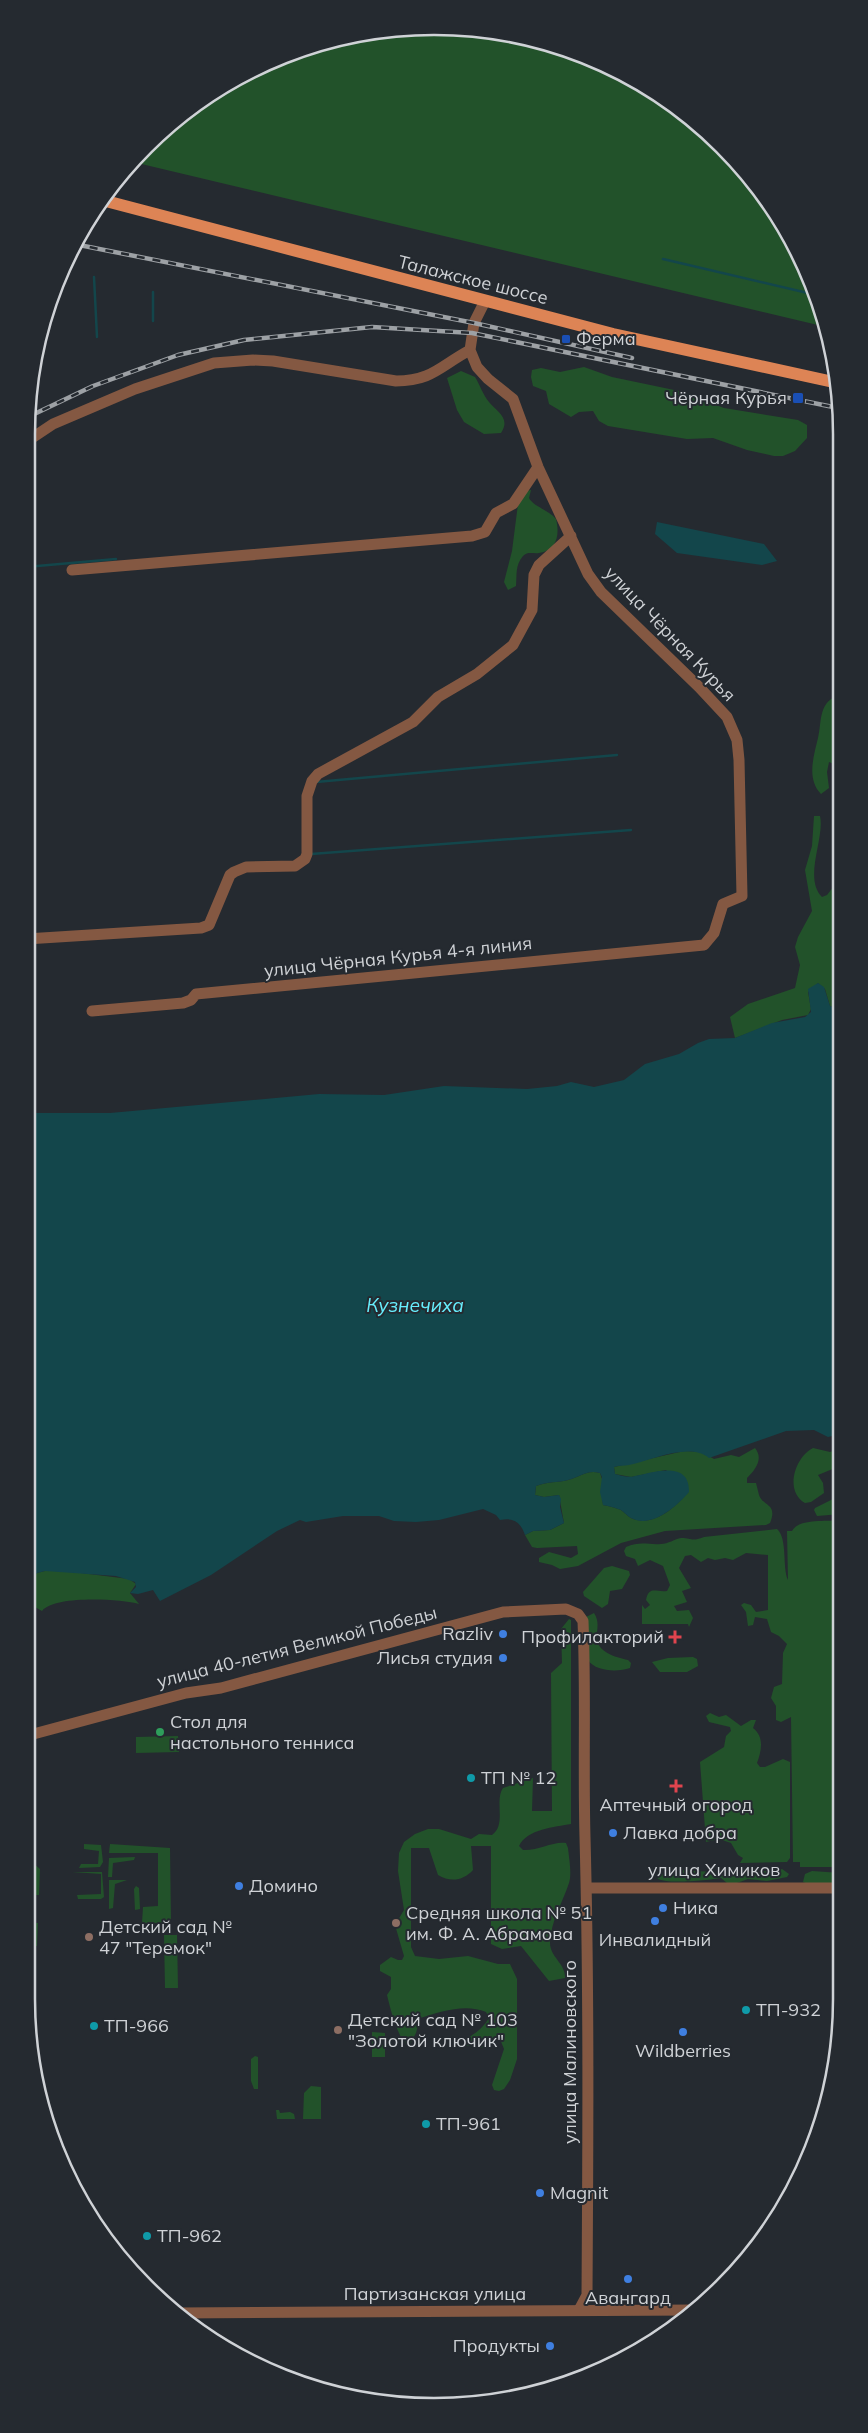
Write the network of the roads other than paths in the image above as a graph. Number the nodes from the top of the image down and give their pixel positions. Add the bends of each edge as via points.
1 (109, 202) edge
2 (485, 301) junction
3 (470, 350) junction
4 (830, 381) edge
5 (35, 436) edge
6 (538, 467) junction
7 (571, 536) junction
8 (72, 570) dead end
9 (35, 938) edge
10 (709, 940) joint
11 (92, 1011) dead end
12 (578, 1614) joint
13 (35, 1734) edge
14 (587, 1888) junction
15 (833, 1888) edge
16 (579, 2310) junction
17 (684, 2310) edge
18 (187, 2313) edge

1 - 2 main road, Талажское шоссе
2 - 3 street via 474,323
2 - 4 main road, Талажское шоссе via 613,334
3 - 5 street via 428,377 414,381 396,381 273,361 214,363 136,389 53,424
3 - 6 street via 477,367 513,399
6 - 7 street
6 - 8 street via 513,504 496,513 485,532 472,536
7 - 9 street via 539,565 534,575 532,610 513,645 477,674 438,697 413,722 312,780 307,796 307,854 300,863 295,866 246,867 234,872 214,917 209,925 201,928
7 - 10 street, улица Чёрная Курья via 588,574 601,592 699,686 727,717 737,740 742,896 723,904
10 - 11 street, улица Чёрная Курья 4-я линия via 704,945 196,994 183,1003
12 - 13 street, улица 40-летия Великой Победы via 566,1610 504,1612 221,1688 186,1693
12 - 14 street, улица Малиновского via 583,1621 586,1676
14 - 15 street, улица Химиков
14 - 16 street, улица Малиновского via 587,2295
16 - 17 street, Партизанская улица
16 - 18 street, Партизанская улица

